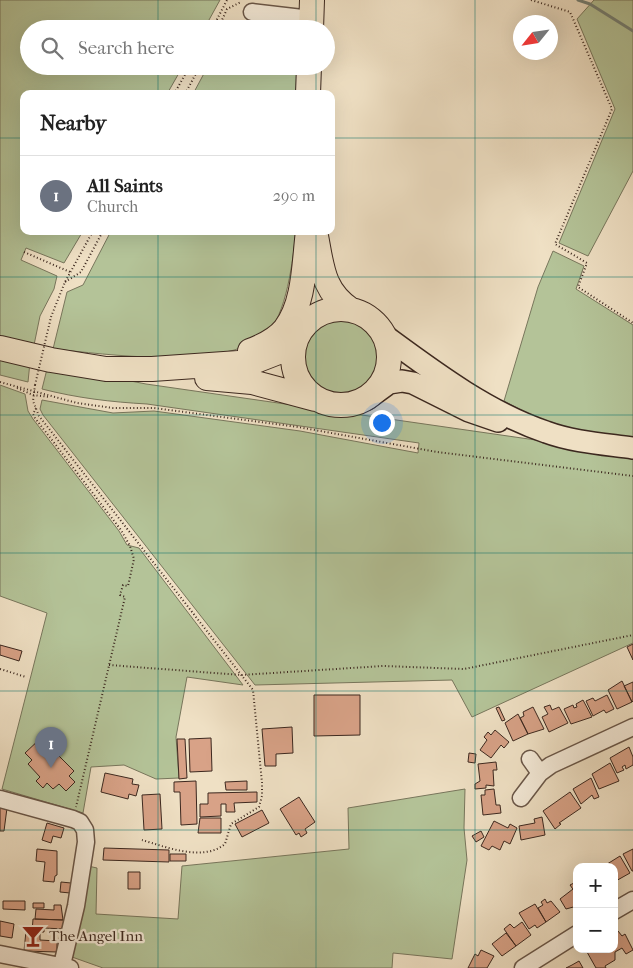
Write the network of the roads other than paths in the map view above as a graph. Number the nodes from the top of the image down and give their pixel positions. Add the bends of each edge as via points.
1 (249, 7) road end
2 (311, 16) edge
3 (309, 75) edge
4 (308, 90) edge
5 (308, 235) edge
6 (309, 235) edge
7 (317, 235) edge
8 (351, 310) junction
9 (385, 336) junction
10 (297, 339) junction
11 (0, 348) edge
12 (152, 369) junction
13 (315, 399) junction
14 (367, 399) junction
15 (521, 422) junction
16 (633, 448) edge
17 (633, 727) edge
18 (530, 759) dead end
19 (540, 773) junction
20 (521, 798) dead end
21 (0, 799) edge
22 (633, 900) edge
23 (618, 909) edge
24 (573, 937) edge
25 (0, 954) edge
26 (66, 967) edge
27 (523, 968) edge

1 - 2 street
3 - 4 highway
5 - 12 highway via 296,305 285,328 269,343 218,360
6 - 10 highway via 309,286
7 - 8 highway via 331,292
8 - 9 highway via 365,315
8 - 10 highway via 322,312 310,320
9 - 14 highway via 390,353 388,371 380,387
9 - 15 main road via 439,375
10 - 12 highway via 253,362
10 - 13 highway via 292,361 296,376
11 - 12 highway via 106,369
12 - 13 highway via 252,382
13 - 14 highway via 342,406
14 - 15 main road via 389,383 402,381 498,421
15 - 16 main road via 569,438
17 - 19 street
18 - 19 street
19 - 20 street
21 - 26 street via 73,819 80,822 85,830 86,842
22 - 23 street
24 - 27 street
25 - 26 street

